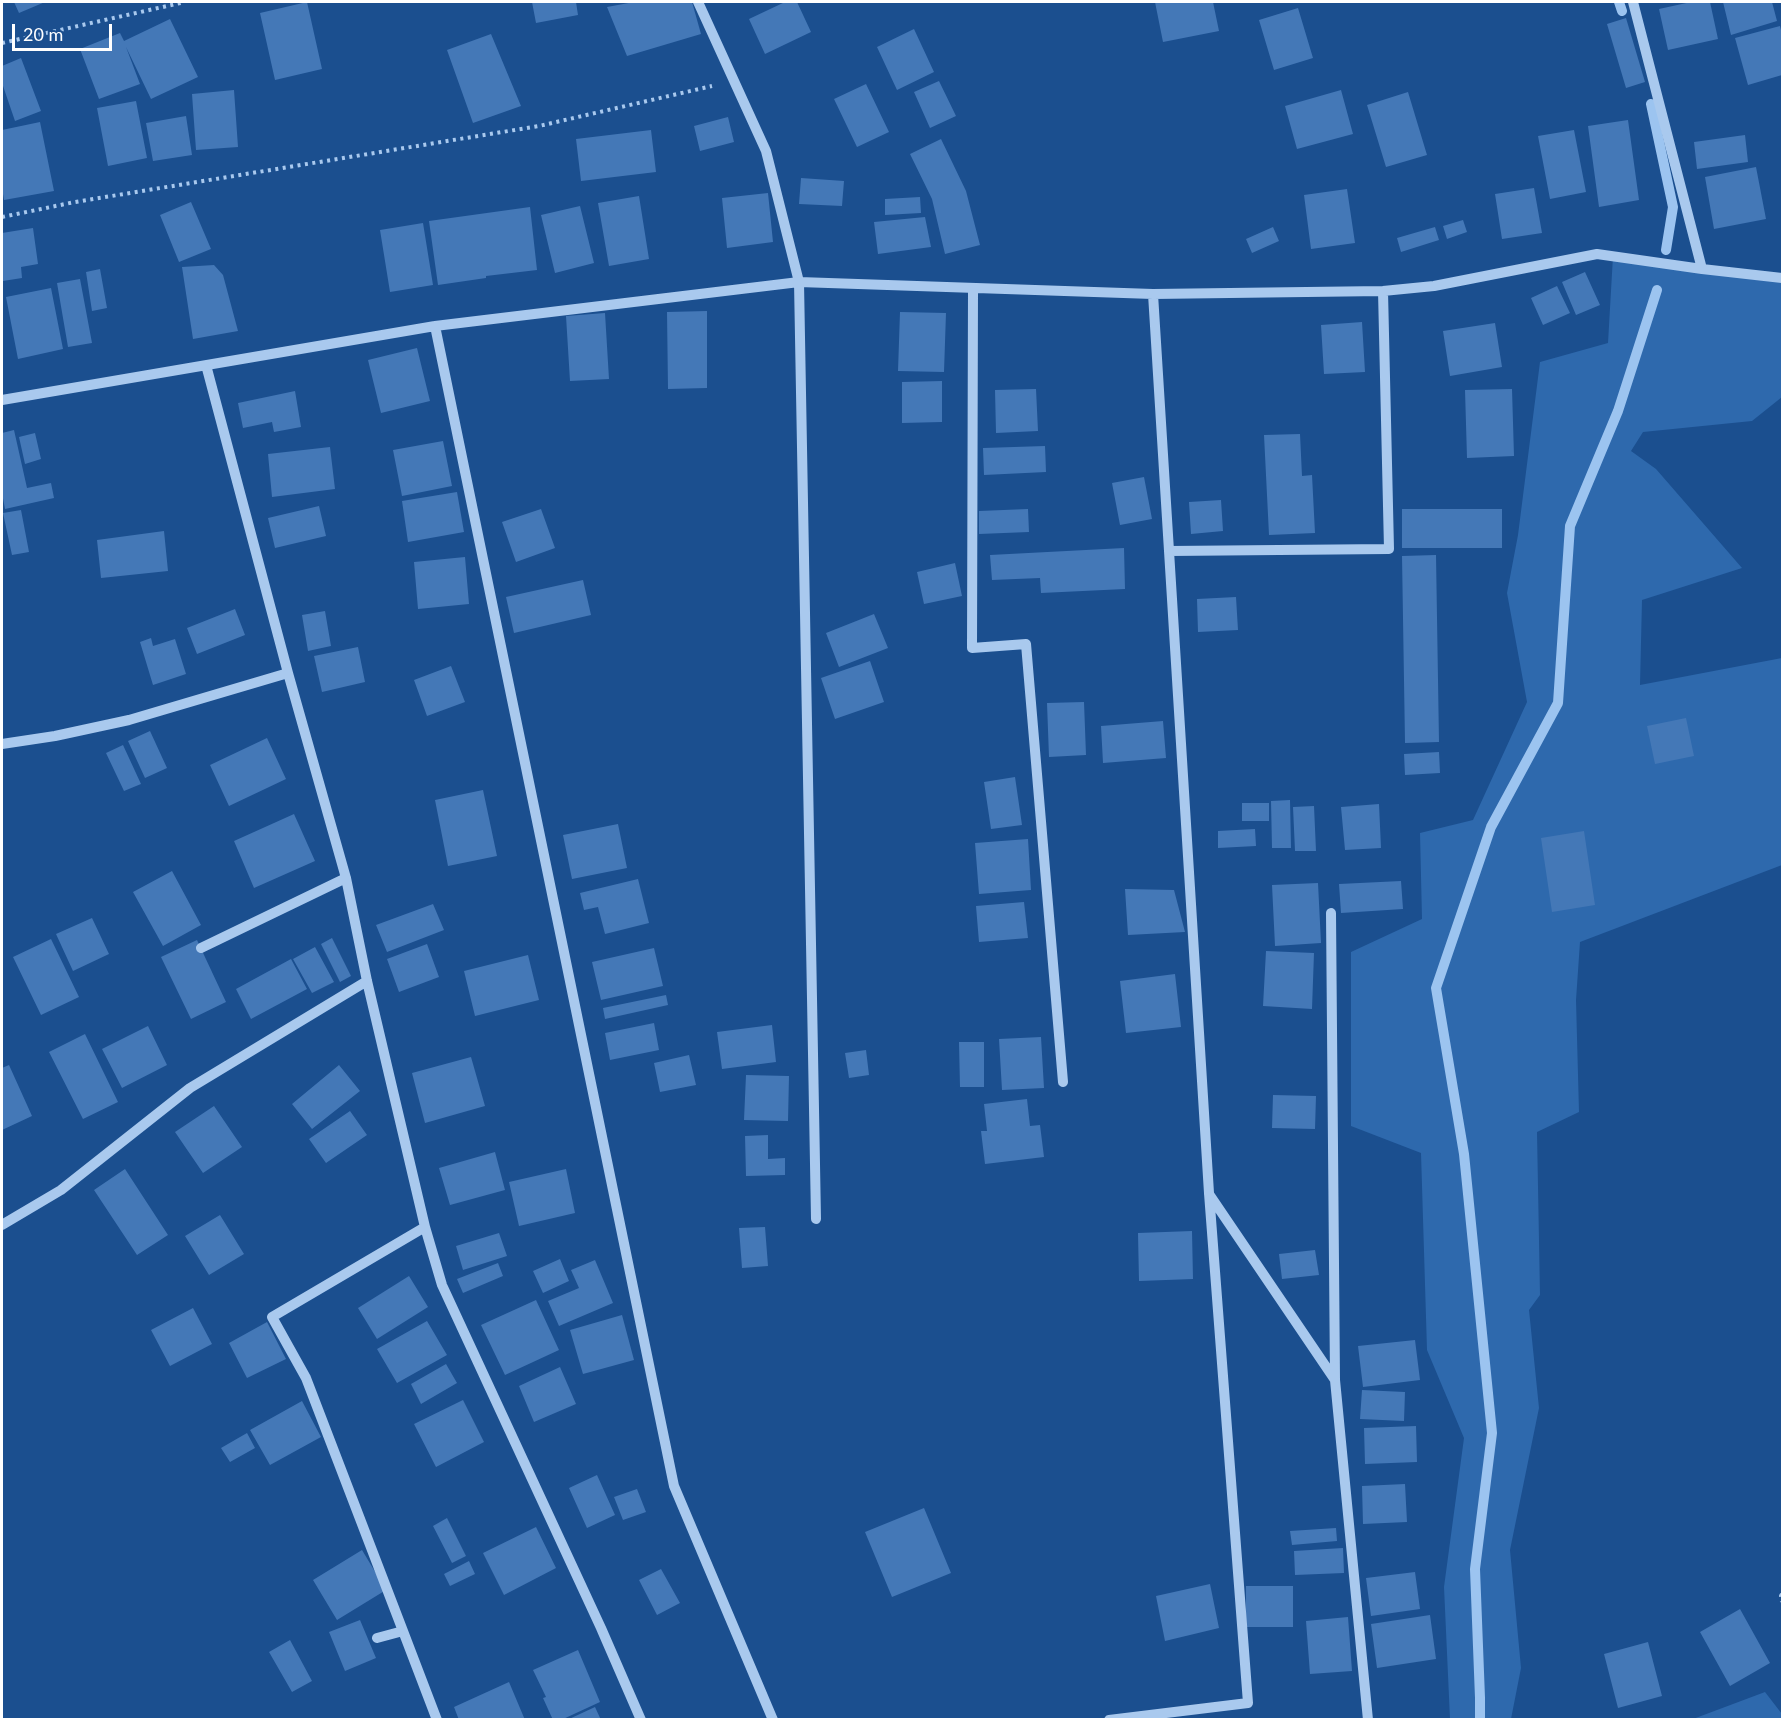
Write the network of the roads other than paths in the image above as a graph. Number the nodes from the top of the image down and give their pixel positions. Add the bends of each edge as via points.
1 (698, 2) edge
2 (1633, 2) edge
3 (1702, 269) junction
4 (1782, 278) edge
5 (799, 282) junction
6 (973, 289) junction
7 (1383, 291) junction
8 (1153, 294) junction
9 (435, 326) junction
10 (206, 365) junction
11 (2, 400) edge
12 (1169, 551) junction
13 (288, 673) junction
14 (2, 744) edge
15 (346, 878) junction
16 (1330, 913) dead end
17 (201, 948) dead end
18 (367, 981) junction
19 (1064, 1082) dead end
20 (1209, 1193) junction
21 (816, 1219) dead end
22 (2, 1225) edge
23 (425, 1227) junction
24 (1335, 1380) junction
25 (403, 1630) junction
26 (378, 1638) dead end
27 (437, 1719) edge
28 (642, 1719) edge
29 (773, 1719) edge
30 (1109, 1719) edge
31 (1368, 1719) edge

1 - 5 street via 766,151
2 - 3 street
3 - 4 street
3 - 7 street via 1597,254 1434,286
5 - 6 street
5 - 9 street
5 - 21 street
6 - 8 street
6 - 19 street via 972,648 1026,644
7 - 8 street
7 - 12 street via 1389,549
8 - 12 street
9 - 10 street
9 - 29 street via 674,1486
10 - 11 street
10 - 13 street
12 - 20 street
13 - 14 street via 129,720
13 - 15 street
15 - 17 street
15 - 18 street
16 - 24 street
18 - 22 street via 190,1088 61,1190
18 - 23 street
20 - 24 street
20 - 30 street via 1248,1703
23 - 25 street via 272,1317 306,1378
23 - 28 street via 442,1285
24 - 31 street
25 - 26 street
25 - 27 street

